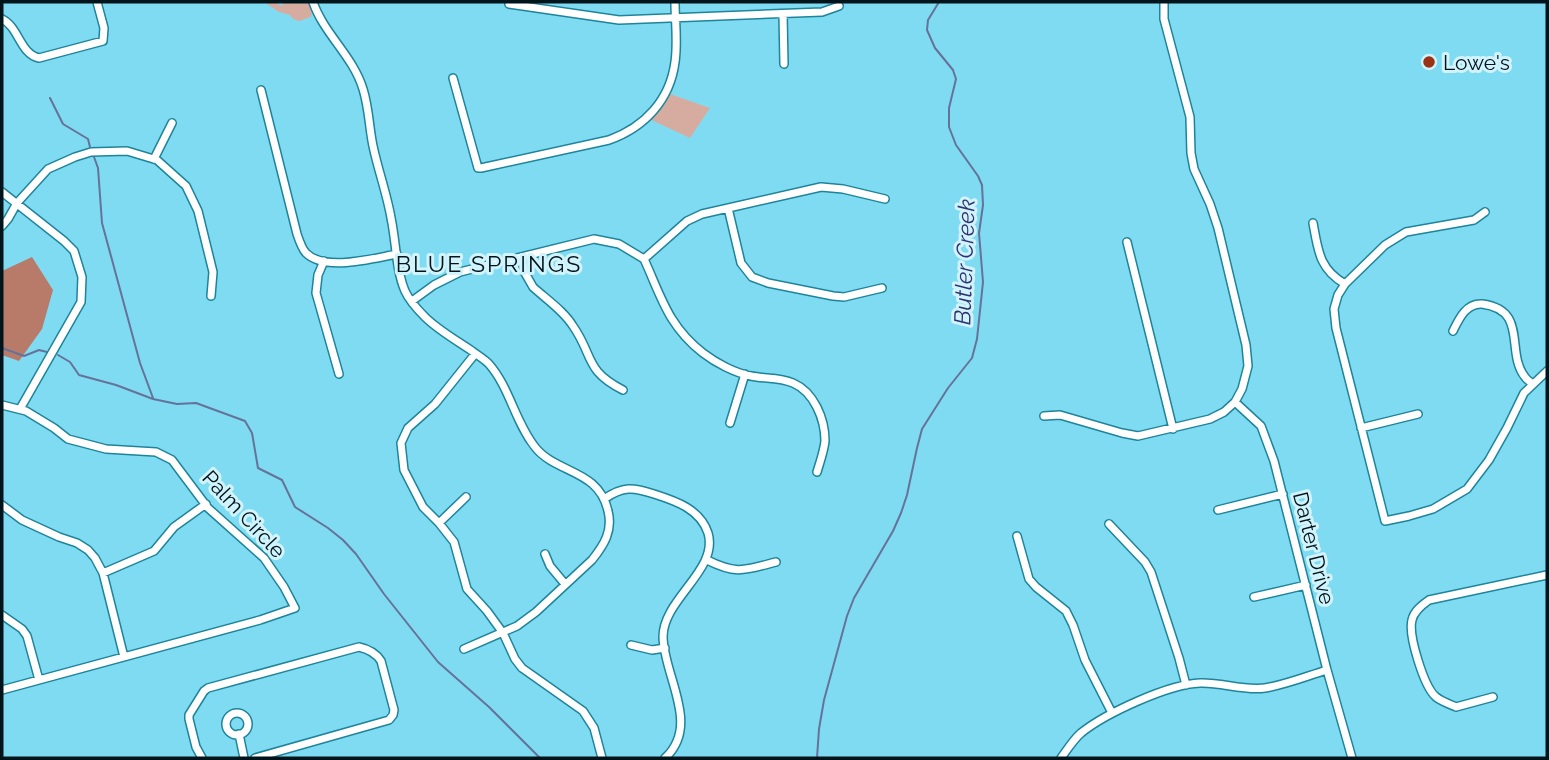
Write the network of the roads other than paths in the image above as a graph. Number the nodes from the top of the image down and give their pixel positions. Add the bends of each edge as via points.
1 (97, 2) edge
2 (313, 2) edge
3 (318, 2) edge
4 (675, 2) edge
5 (1164, 2) edge
6 (509, 4) dead end
7 (839, 6) dead end
8 (783, 15) junction
9 (321, 18) junction
10 (676, 18) junction
11 (2, 19) edge
12 (784, 64) dead end
13 (453, 78) dead end
14 (261, 90) dead end
15 (172, 123) dead end
16 (154, 159) junction
17 (2, 192) edge
18 (885, 199) dead end
19 (17, 203) junction
20 (728, 208) junction
21 (1485, 212) dead end
22 (1313, 223) dead end
23 (2, 226) edge
24 (1127, 243) dead end
25 (397, 254) junction
26 (521, 257) junction
27 (644, 259) junction
28 (324, 261) junction
29 (1345, 284) junction
30 (882, 288) dead end
31 (211, 296) dead end
32 (412, 300) junction
33 (1452, 331) dead end
34 (475, 354) junction
35 (1547, 371) edge
36 (339, 374) dead end
37 (745, 374) junction
38 (1533, 384) junction
39 (623, 390) dead end
40 (1235, 402) junction
41 (2, 405) edge
42 (20, 409) junction
43 (1418, 414) dead end
44 (1044, 416) dead end
45 (730, 423) dead end
46 (1361, 428) junction
47 (1173, 429) junction
48 (817, 472) dead end
49 (1283, 494) junction
50 (466, 497) dead end
51 (604, 499) junction
52 (206, 504) junction
53 (2, 505) edge
54 (1218, 510) dead end
55 (439, 523) junction
56 (1109, 524) dead end
57 (1017, 536) dead end
58 (544, 554) dead end
59 (707, 560) junction
60 (776, 562) dead end
61 (103, 573) junction
62 (1547, 575) edge
63 (565, 584) junction
64 (1306, 585) junction
65 (1254, 597) dead end
66 (2, 615) edge
67 (503, 633) junction
68 (631, 645) dead end
69 (665, 648) junction
70 (464, 649) dead end
71 (124, 657) junction
72 (1327, 670) junction
73 (39, 680) junction
74 (1186, 685) junction
75 (2, 690) edge
76 (1493, 696) dead end
77 (1112, 713) junction
78 (239, 734) dead end
79 (202, 758) edge
80 (244, 758) edge
81 (255, 758) edge
82 (602, 758) edge
83 (665, 758) edge
84 (1061, 758) edge
85 (1352, 758) edge

1 - 11 street via 103,41 39,58 29,54
2 - 9 street
3 - 9 street
4 - 10 street
5 - 40 street via 1164,19 1189,117 1194,169 1214,216 1246,345 1248,366
6 - 10 street via 619,20
7 - 8 street
8 - 10 street
8 - 12 street
9 - 25 street via 363,87
10 - 13 street via 675,61 661,101 637,127 609,141 478,168
14 - 28 street via 297,234 305,253
15 - 16 street
16 - 19 street via 127,151 91,152 48,169
16 - 31 street via 186,186 198,211 213,272
17 - 19 street
18 - 20 street via 821,187
19 - 23 street
19 - 42 street via 74,251 83,289 74,316
20 - 27 street via 687,221
20 - 30 street via 741,263 752,277 844,297
21 - 29 street via 1474,220 1406,232 1385,245
22 - 29 street via 1324,263
24 - 47 street
25 - 28 street via 344,263
25 - 32 street via 405,292
26 - 27 street via 594,239 619,244
26 - 32 street via 460,272
26 - 39 street via 528,280 572,323 600,376
27 - 37 street via 666,311 690,341 704,354
28 - 36 street via 316,293
29 - 46 street via 1338,295 1335,318
32 - 34 street via 424,316
33 - 38 street via 1466,309 1478,304 1505,313 1524,376
34 - 51 street via 488,362 503,384 536,450 593,484
34 - 55 street via 435,404 408,428 401,443 404,470
35 - 38 street
37 - 45 street
37 - 48 street via 793,383 817,405 825,439
38 - 46 street via 1467,489 1433,509 1409,516 1385,521
40 - 47 street via 1210,419
40 - 49 street, Darter Drive via 1261,426
41 - 42 street, Palm Circle
42 - 52 street, Palm Circle via 68,439 166,456
43 - 46 street
44 - 47 street via 1060,415 1139,436
49 - 54 street
49 - 64 street, Darter Drive
50 - 55 street
51 - 59 street via 635,488 690,508 707,531
51 - 63 street via 610,521 605,542
52 - 61 street via 174,527 154,551
52 - 71 street, Palm Circle via 264,558 295,608
53 - 61 street via 22,520 88,550
55 - 67 street via 454,542 467,589
56 - 74 street via 1151,572
57 - 77 street via 1029,579 1066,611
58 - 63 street
59 - 60 street via 741,571
59 - 69 street via 672,610 663,638
61 - 71 street
62 - 76 street via 1429,600 1413,617 1416,654 1436,697 1456,706
63 - 67 street via 536,612
64 - 65 street
64 - 72 street, Darter Drive
66 - 73 street via 27,636
67 - 70 street
67 - 82 street via 522,668 587,717
68 - 69 street
69 - 83 street via 681,721 675,748
71 - 73 street
72 - 74 street via 1264,688
72 - 85 street, Darter Drive
73 - 75 street
74 - 77 street
77 - 84 street via 1080,734
78 - 80 street
79 - 81 street via 189,719 208,688 359,647 378,657 394,710 389,720

